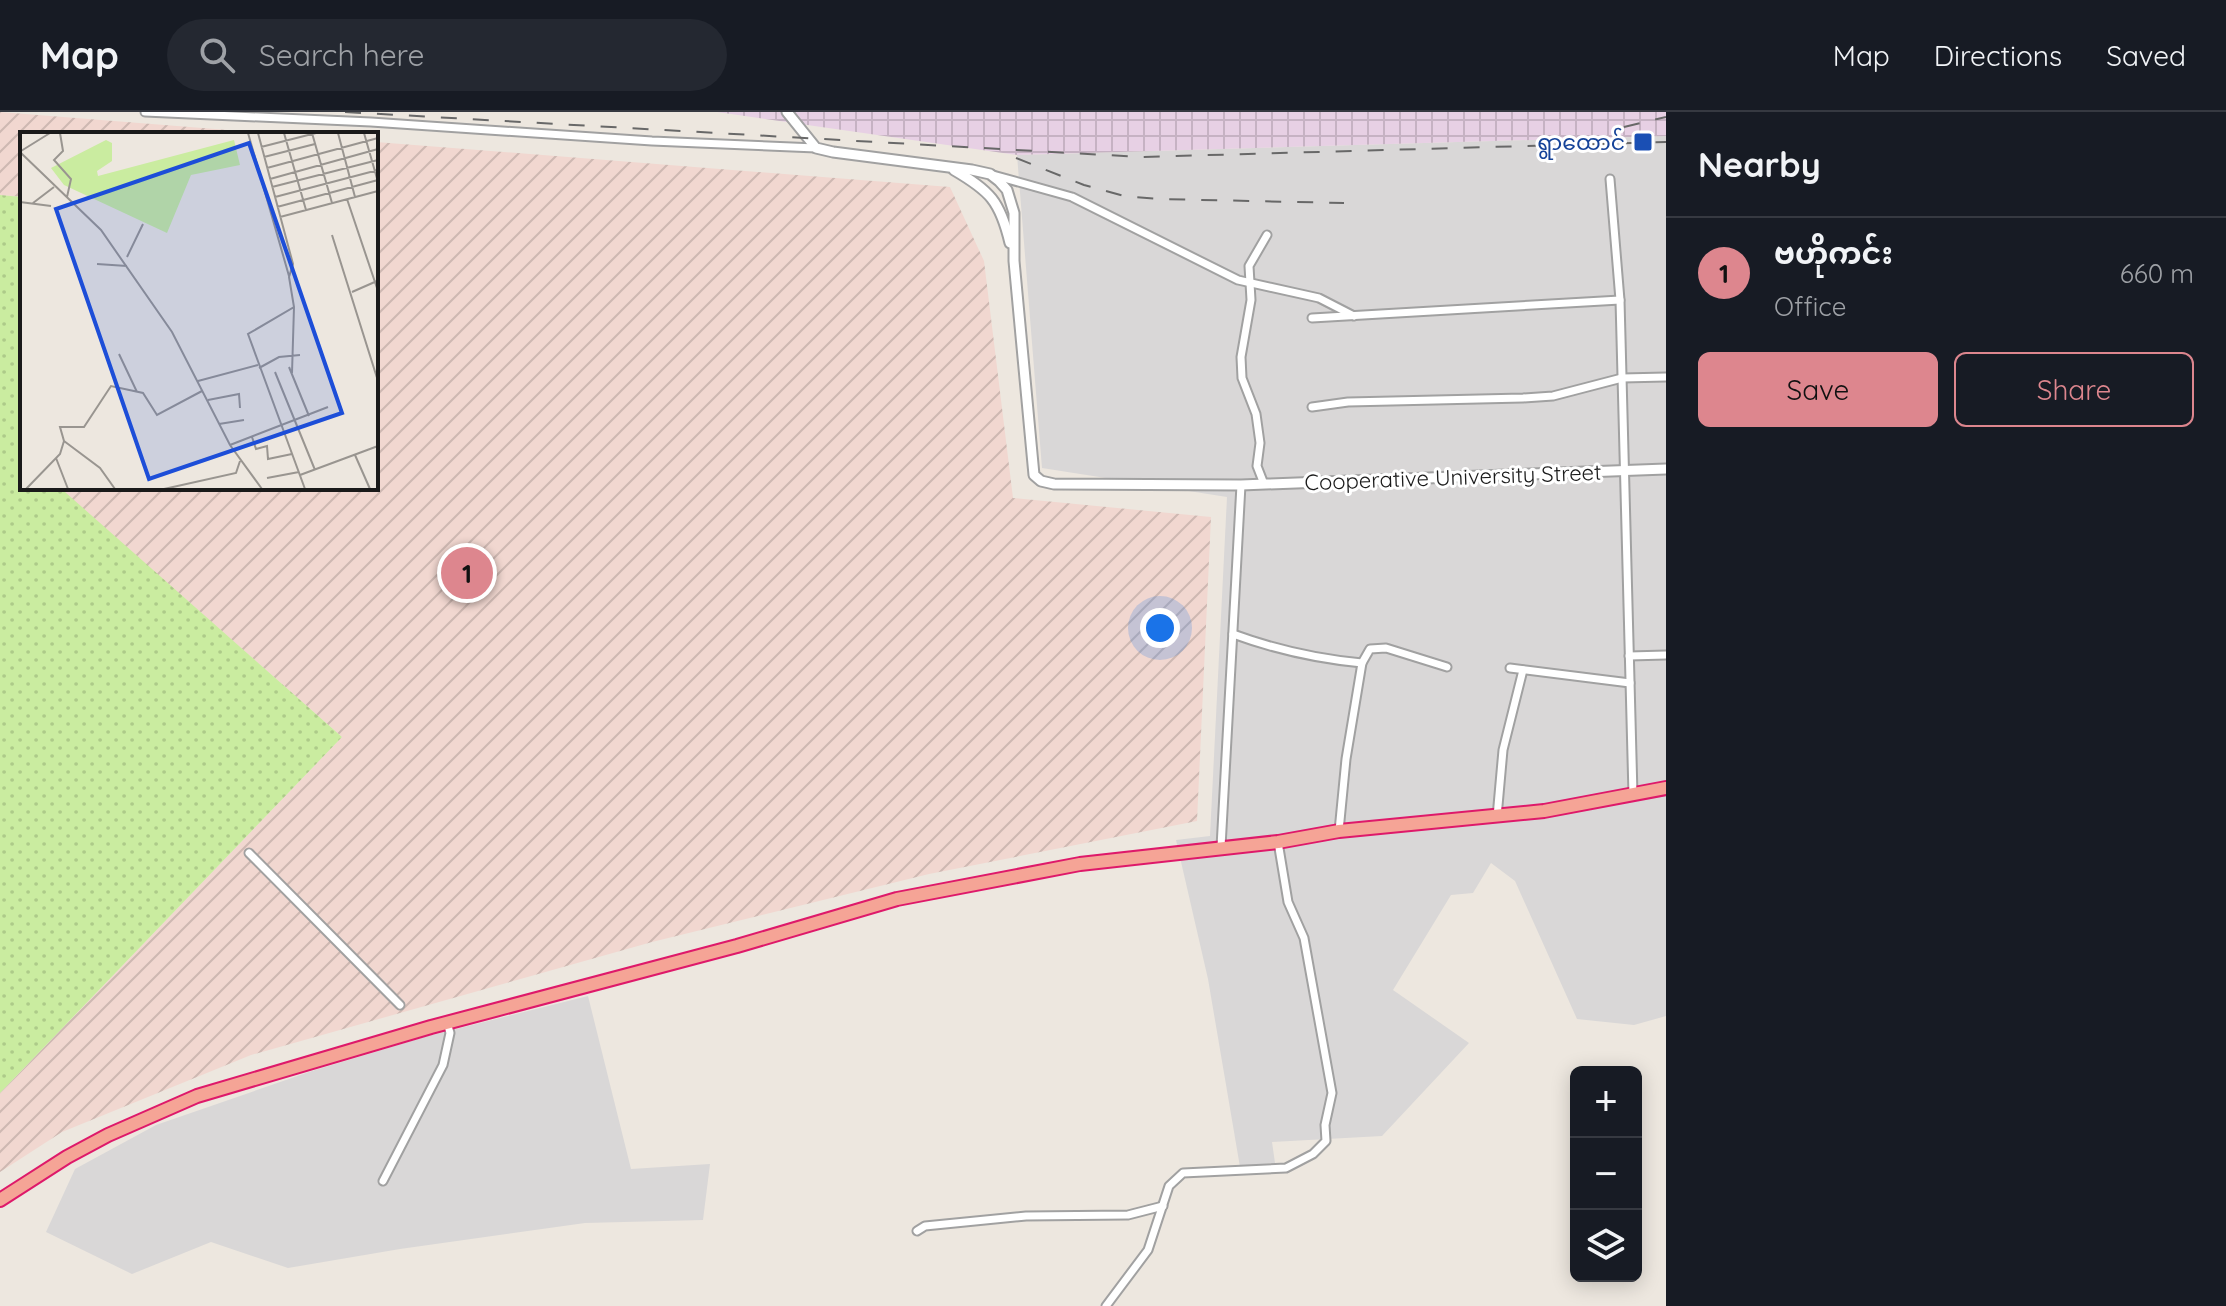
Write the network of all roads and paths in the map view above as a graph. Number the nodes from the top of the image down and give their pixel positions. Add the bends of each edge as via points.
1 (145, 112) edge
2 (787, 112) edge
3 (816, 148) junction
4 (951, 168) junction
5 (990, 174) junction
6 (1610, 179) dead end
7 (1267, 235) dead end
8 (1014, 261) junction
9 (1250, 284) junction
10 (1620, 300) junction
11 (1354, 316) junction
12 (1312, 318) dead end
13 (1666, 377) edge
14 (1622, 378) junction
15 (1312, 407) dead end
16 (1666, 469) edge
17 (1625, 471) junction
18 (1264, 484) junction
19 (1241, 485) junction
20 (1233, 634) junction
21 (1666, 655) edge
22 (1629, 656) junction
23 (1362, 663) junction
24 (1447, 667) dead end
25 (1510, 668) dead end
26 (1523, 670) junction
27 (1630, 683) junction
28 (1666, 788) edge
29 (1633, 795) junction
30 (1497, 817) junction
31 (1339, 831) junction
32 (1278, 842) junction
33 (1221, 847) junction
34 (249, 853) dead end
35 (400, 1005) dead end
36 (447, 1022) junction
37 (383, 1181) dead end
38 (0, 1200) edge
39 (1163, 1206) junction
40 (917, 1231) dead end
41 (1106, 1306) edge

1 - 3 street
2 - 3 street
3 - 4 street
4 - 5 street
4 - 8 street via 986,190 1007,229
5 - 8 street via 1007,190 1014,213
5 - 9 street via 1072,197
6 - 10 street
7 - 9 street via 1249,266
8 - 19 street, Cooperative University Street via 1034,475 1054,484
9 - 11 street via 1319,298
9 - 18 street via 1242,378 1256,414 1257,466
10 - 11 street
10 - 14 street
11 - 12 street
13 - 14 street
14 - 15 street via 1553,396
14 - 17 street
16 - 17 street, Cooperative University Street
17 - 18 street, Cooperative University Street
17 - 22 street
18 - 19 street, Cooperative University Street
19 - 20 street
20 - 23 street via 1259,644
20 - 33 street
21 - 22 street
22 - 27 street
23 - 24 street via 1377,647
23 - 31 street
25 - 26 street
26 - 27 street
26 - 30 street via 1503,750
27 - 29 street
28 - 29 highway
29 - 30 highway
30 - 31 highway
31 - 32 highway
32 - 33 highway
32 - 39 street via 1288,902 1304,938 1332,1093 1326,1141 1286,1168 1183,1173 1169,1186
33 - 36 highway via 1080,864 897,899
34 - 35 street
36 - 37 street via 450,1033 443,1065
36 - 38 highway via 183,1102 108,1135
39 - 40 street via 1128,1215 1026,1216
39 - 41 street via 1148,1250

